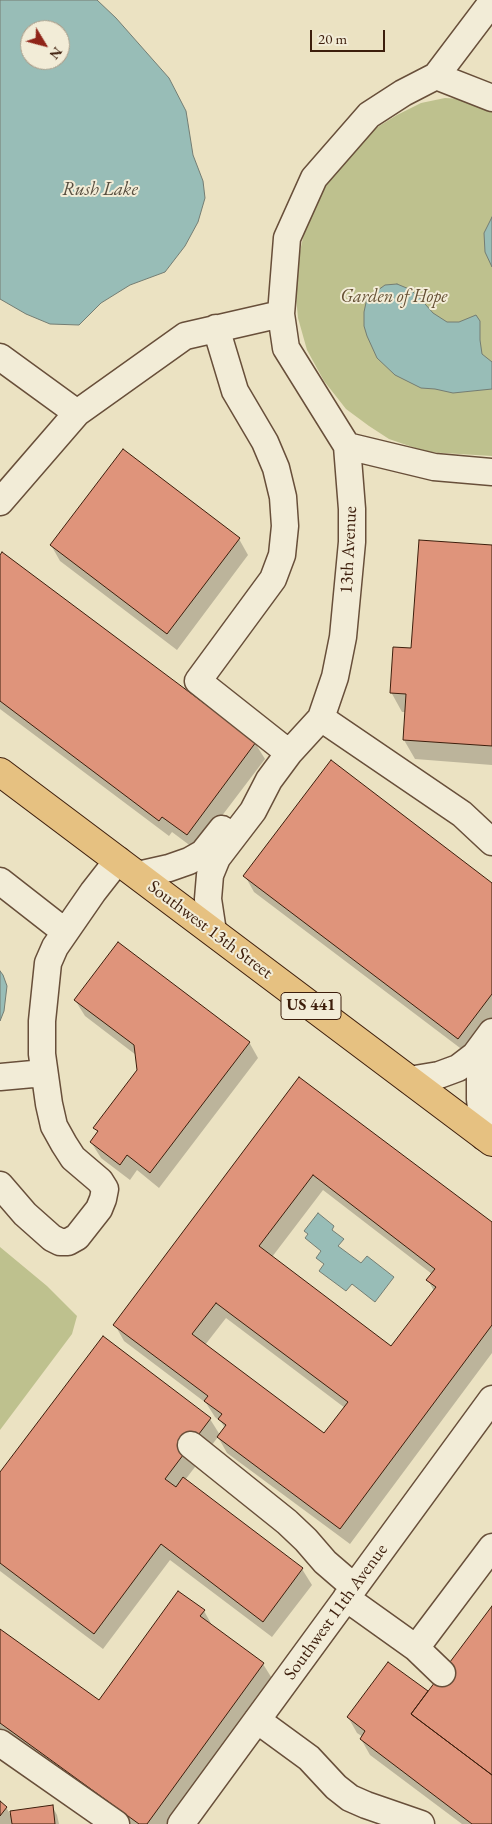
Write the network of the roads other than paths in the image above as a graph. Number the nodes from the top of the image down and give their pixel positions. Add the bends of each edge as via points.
1 (492, 2) edge
2 (436, 76) junction
3 (492, 98) edge
4 (281, 314) junction
5 (216, 328) junction
6 (0, 357) edge
7 (76, 413) junction
8 (346, 446) junction
9 (492, 472) edge
10 (0, 502) edge
11 (321, 718) junction
12 (289, 753) junction
13 (0, 772) edge
14 (269, 780) junction
15 (492, 842) edge
16 (128, 868) junction
17 (0, 881) edge
18 (64, 931) junction
19 (213, 932) junction
20 (492, 1032) edge
21 (492, 1055) edge
22 (44, 1073) junction
23 (0, 1078) edge
24 (409, 1080) junction
25 (488, 1140) edge
26 (0, 1184) edge
27 (492, 1399) edge
28 (191, 1445) dead end
29 (492, 1547) edge
30 (350, 1593) junction
31 (416, 1648) junction
32 (442, 1673) dead end
33 (257, 1720) junction
34 (0, 1743) edge
35 (116, 1824) edge
36 (181, 1824) edge
37 (421, 1824) edge

1 - 2 street
2 - 3 street
2 - 4 street via 369,115 314,178 287,238
4 - 5 street
4 - 8 street via 286,348
5 - 7 street via 185,336
5 - 12 street via 235,391 276,468 285,526 282,555 273,579 198,681
6 - 7 street
7 - 10 street
8 - 9 street via 434,467
8 - 11 street, 13th Avenue via 352,542 343,637 335,677
11 - 12 street, 13th Avenue
11 - 15 street via 462,814
12 - 14 street, 13th Avenue
13 - 16 main road, Southwest 13th Street / US 441
14 - 16 street, 13th Avenue via 242,804 203,853 169,868
14 - 19 street, 13th Avenue via 253,811 217,858 210,875 208,899
16 - 18 street
16 - 19 main road, Southwest 13th Street / US 441
17 - 18 street
18 - 22 street via 48,963 42,1022
19 - 24 main road, Southwest 13th Street / US 441
20 - 24 street via 475,1055 458,1068
21 - 25 street via 480,1079 480,1099
22 - 23 street
22 - 26 street via 54,1126 73,1158 100,1181 105,1189 103,1199 77,1237 60,1242 25,1214
24 - 25 main road, Southwest 13th Street / US 441
27 - 30 street, Southwest 11th Avenue
28 - 30 street via 287,1522
29 - 31 street
30 - 31 street
30 - 33 street, Southwest 11th Avenue
31 - 32 street
33 - 36 street, Southwest 11th Avenue
33 - 37 street via 308,1758 350,1798
34 - 35 street

